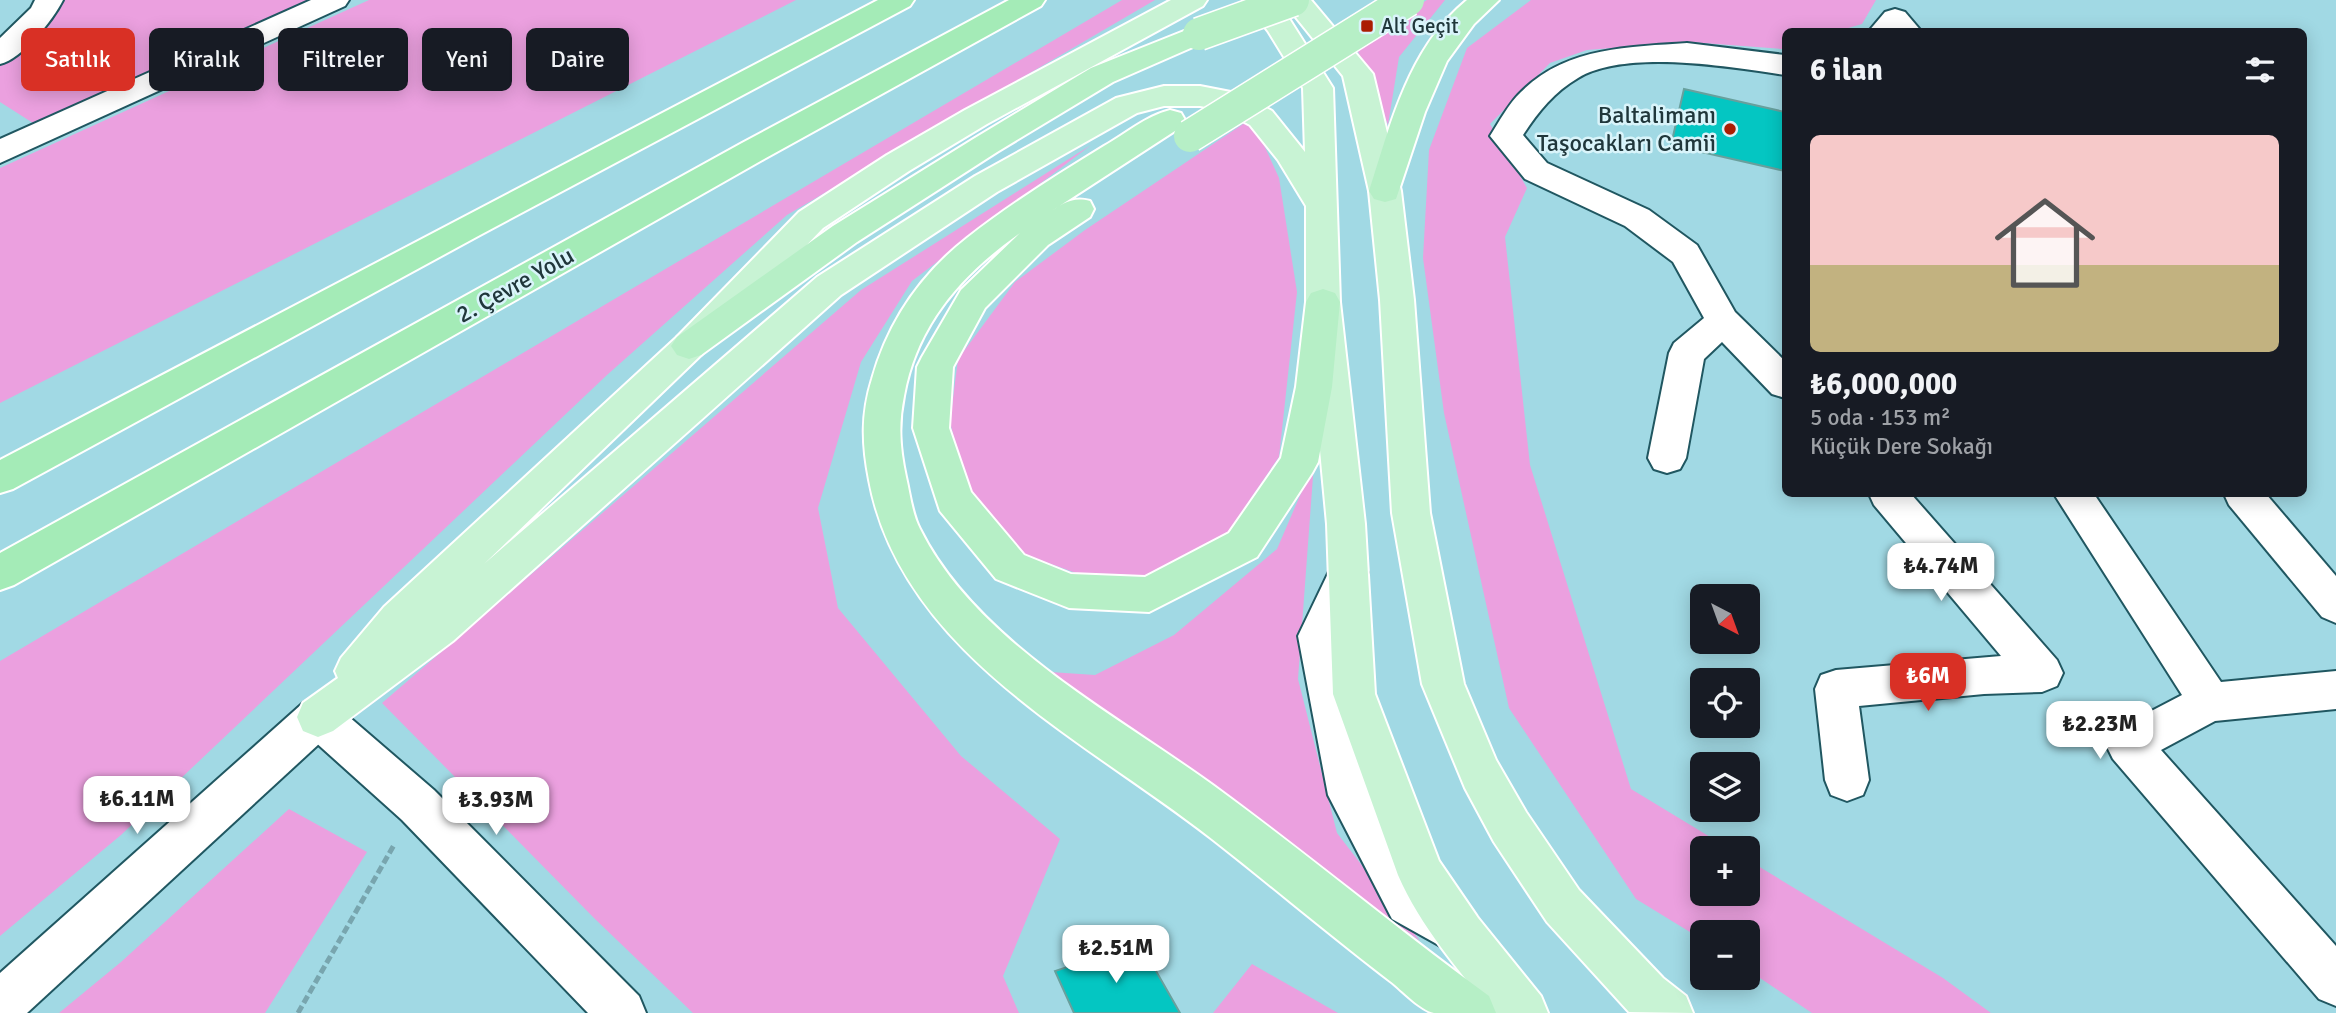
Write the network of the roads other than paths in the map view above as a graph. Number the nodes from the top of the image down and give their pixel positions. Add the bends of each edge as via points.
1 (49, 0) edge
2 (335, 0) edge
3 (900, 0) edge
4 (1031, 0) edge
5 (1193, 0) edge
6 (1257, 0) edge
7 (1294, 0) edge
8 (1357, 0) edge
9 (1408, 0) edge
10 (1485, 0) edge
11 (0, 55) edge
12 (1782, 65) edge
13 (1180, 128) junction
14 (0, 152) edge
15 (1385, 191) junction
16 (1322, 206) junction
17 (1323, 302) junction
18 (1723, 321) junction
19 (689, 346) junction
20 (1782, 381) edge
21 (1667, 458) dead end
22 (0, 478) edge
23 (1891, 497) edge
24 (2075, 497) edge
25 (2246, 497) edge
26 (0, 573) edge
27 (1348, 573) joint
28 (2336, 605) edge
29 (2336, 690) edge
30 (2210, 702) junction
31 (318, 717) junction
32 (1847, 780) dead end
33 (1461, 935) joint
34 (2336, 982) edge
35 (0, 1005) edge
36 (622, 1013) edge
37 (1472, 1013) edge
38 (1524, 1013) edge
39 (1669, 1013) edge

1 - 11 street via 43,12
2 - 14 street
3 - 22 highway
4 - 26 highway, 2. Çevre Yolu
5 - 19 main road via 976,117 811,220
6 - 16 main road via 1280,26 1318,88
7 - 15 main road via 1357,74
7 - 19 highway, bridge via 1102,75 845,234
8 - 13 highway
9 - 13 highway, bridge
10 - 15 highway via 1441,45 1423,79
12 - 18 street via 1687,52 1615,57 1569,70 1531,99 1506,136 1536,171 1637,218 1685,254
13 - 17 highway via 1036,237 973,299 935,367 931,428 954,500 1010,567 1069,591 1149,595 1243,545 1299,462 1314,387
13 - 37 highway via 997,232 957,264 924,303 902,344 883,403 881,445 903,536 958,615 989,647 1076,717 1202,803
15 - 39 main road via 1411,513 1443,684 1480,773 1563,906 1646,995
16 - 17 main road
16 - 31 main road via 1290,153 1261,118 1230,101 1164,96 1127,105 986,184 829,286 439,628
17 - 27 main road
18 - 20 street
18 - 21 street via 1686,354
19 - 31 main road via 398,620
23 - 32 street via 2042,673 1836,690
24 - 30 street
25 - 28 street
27 - 33 street via 1319,636 1350,795 1408,903
29 - 30 street
30 - 34 street via 2128,745
31 - 35 street
31 - 36 street via 418,805
33 - 38 main road

